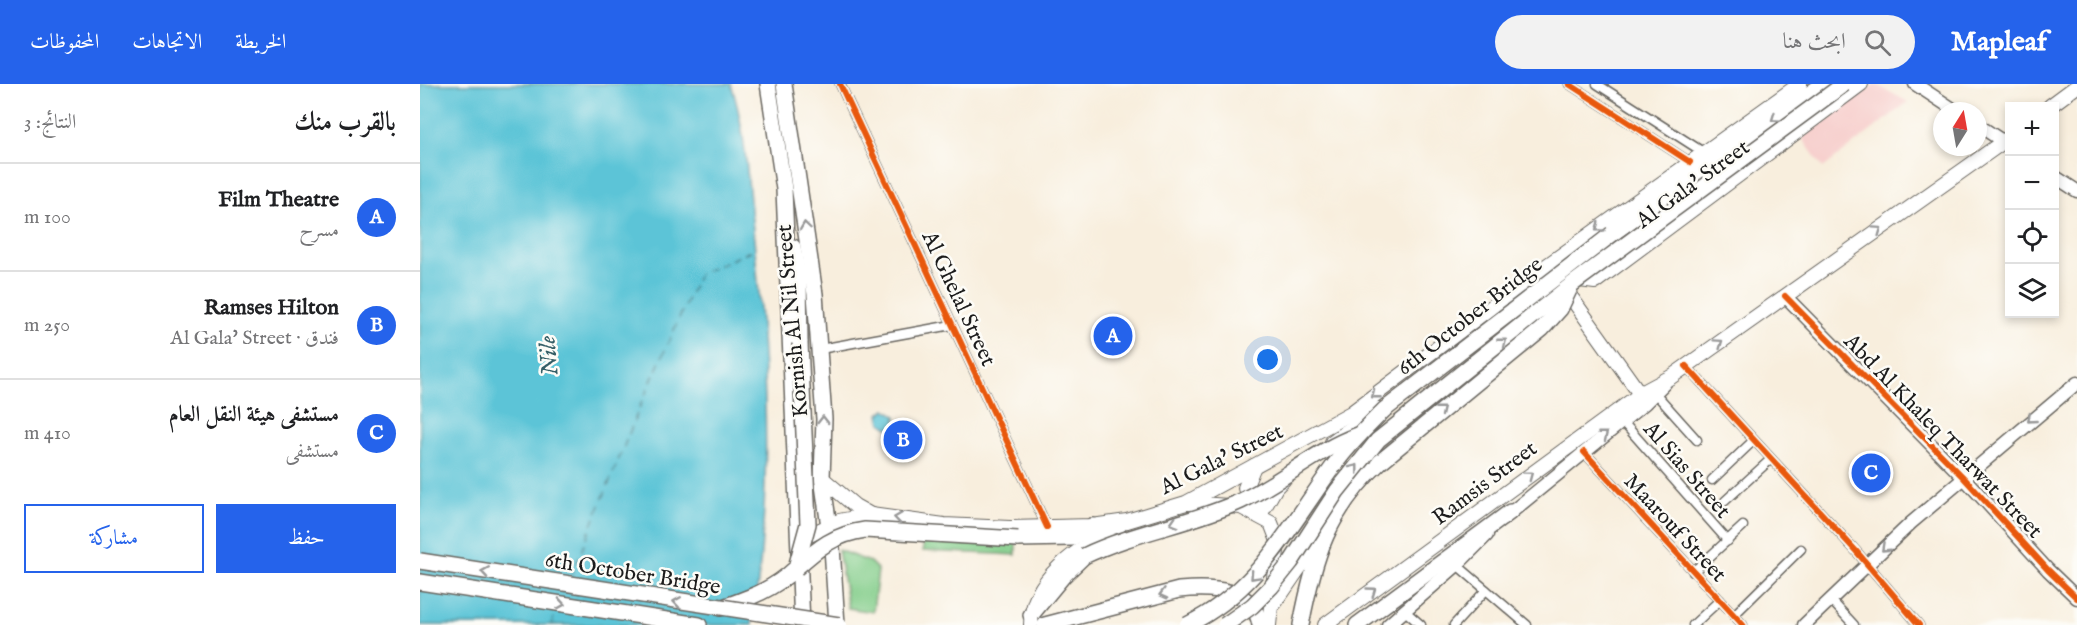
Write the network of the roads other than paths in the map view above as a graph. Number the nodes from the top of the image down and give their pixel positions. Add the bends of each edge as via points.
1 (768, 84) edge
2 (784, 84) edge
3 (840, 84) edge
4 (1569, 84) edge
5 (1597, 84) edge
6 (1800, 84) edge
7 (1822, 84) edge
8 (1844, 84) edge
9 (1861, 84) edge
10 (1915, 84) edge
11 (2077, 86) edge
12 (1942, 102) edge
13 (2055, 102) edge
14 (1987, 130) edge
15 (2005, 141) edge
16 (2005, 143) edge
17 (1703, 152) junction
18 (1690, 162) junction
19 (2059, 179) edge
20 (2077, 191) edge
21 (786, 227) junction
22 (1538, 272) junction
23 (1571, 285) junction
24 (1785, 296) junction
25 (952, 325) junction
26 (820, 349) junction
27 (1686, 366) junction
28 (1671, 376) junction
29 (2077, 383) edge
30 (1655, 393) junction
31 (1640, 394) junction
32 (1622, 421) junction
33 (1358, 435) junction
34 (1697, 440) dead end
35 (1753, 441) junction
36 (1584, 453) junction
37 (1770, 460) junction
38 (1255, 466) junction
39 (795, 473) junction
40 (822, 473) junction
41 (1964, 478) junction
42 (1712, 480) dead end
43 (1270, 497) junction
44 (1725, 501) dead end
45 (1186, 503) junction
46 (1510, 512) junction
47 (871, 515) junction
48 (1260, 515) junction
49 (1332, 520) junction
50 (1127, 521) junction
51 (827, 525) junction
52 (1092, 526) junction
53 (1743, 526) dead end
54 (1047, 528) junction
55 (797, 541) junction
56 (1728, 541) junction
57 (1801, 549) dead end
58 (420, 561) edge
59 (1457, 565) junction
60 (1868, 565) junction
61 (796, 568) junction
62 (1693, 572) junction
63 (420, 582) edge
64 (1486, 591) junction
65 (2077, 598) edge
66 (1830, 599) junction
67 (1720, 600) junction
68 (1272, 607) junction
69 (718, 608) junction
70 (1405, 611) junction
71 (1734, 615) junction
72 (1031, 620) edge
73 (699, 625) edge
74 (802, 625) edge
75 (838, 625) edge
76 (1045, 625) edge
77 (1187, 625) edge
78 (1225, 625) edge
79 (1260, 625) edge
80 (1269, 625) edge
81 (1301, 625) edge
82 (1325, 625) edge
83 (1357, 625) edge
84 (1388, 625) edge
85 (1421, 625) edge
86 (1454, 625) edge
87 (1527, 625) edge
88 (1693, 625) edge
89 (1743, 625) edge
90 (1805, 625) edge
91 (1854, 625) edge
92 (1919, 625) edge

1 - 21 highway, Kornish Al Nil Street
26 -> 2 highway, Kornish Al Nil Street
3 - 25 street, Al Ghelal Street
4 - 18 street
5 - 17 street
6 - 17 main road, Al Gala' Street
7 -> 33 highway, 6th October Bridge, bridge via 1547,282 1384,410
8 - 23 highway, 6th October Bridge, bridge
9 - 22 main road, Al Gala' Street via 1595,282
10 - 12 street
11 - 13 main road
14 - 15 street
24 -> 16 main road, Ramsis Street
17 - 18 main road, Al Gala' Street
18 -> 22 main road, Al Gala' Street
19 - 20 street
21 - 39 highway, Kornish Al Nil Street
21 - 61 highway, bridge via 799,280 808,524
22 -> 38 main road, Al Gala' Street via 1351,413
49 -> 23 highway, bridge via 1380,462 1542,329 1560,309
78 -> 23 highway, 6th October Bridge, bridge via 1271,587 1337,491 1378,440
27 -> 24 main road, Ramsis Street
24 - 41 street, Abd Al Khaleq Tharwat Street
25 - 26 street
25 - 54 street, Al Ghelal Street
40 -> 26 highway, Kornish Al Nil Street
27 - 28 main road, Ramsis Street
27 - 35 street
28 - 30 street, Ramsis Street
28 - 31 main road, Ramsis Street
29 -> 41 street
30 - 32 street, Ramsis Street
30 - 34 street
31 - 43 main road, Al Gala' Street via 1564,287 1554,282 1539,285 1435,367 1293,470
82 -> 31 main road, Ramsis Street
36 -> 32 street, Ramsis Street
32 - 56 street, Al Sias Street
33 -> 72 highway, bridge via 1330,447 1239,502 1127,537 1084,556 1063,576
33 -> 77 highway, 6th October Bridge, bridge via 1252,579 1229,600
35 - 37 street
35 - 42 street
36 - 46 street, Ramsis Street
36 - 62 street, Maarouf Street
37 - 44 street
37 - 60 street
38 - 43 main road via 1247,478 1248,499
38 - 45 main road, Al Gala' Street
39 - 40 highway via 800,484
39 - 55 highway, Kornish Al Nil Street
40 - 47 main road, Al Gala' Street via 855,506
40 - 51 highway, Kornish Al Nil Street
41 -> 60 street
41 - 65 street, Abd Al Khaleq Tharwat Street
43 - 48 main road, Al Gala' Street
45 - 48 main road via 1234,506
45 - 50 main road, Al Gala' Street
46 - 59 street, Ramsis Street
46 - 83 highway
47 - 51 main road, Al Gala' Street
54 -> 47 main road, Al Gala' Street via 944,525
48 - 68 main road via 1271,524 1278,541
49 - 68 main road
49 - 81 highway via 1317,554
50 - 52 main road, Al Gala' Street
50 - 72 main road via 1075,553 1049,577
51 - 55 main road, Al Gala' Street
51 - 75 highway, Kornish Al Nil Street
52 - 54 main road, Al Gala' Street
52 - 61 highway, bridge via 1071,538 1018,539 865,530 830,539
53 - 56 street
55 - 74 highway, Kornish Al Nil Street
56 - 62 street
57 - 71 street
69 -> 58 highway, 6th October Bridge, bridge
59 - 64 street
59 - 70 street, Ramsis Street
60 - 66 street
60 - 92 street
61 - 69 highway, bridge via 765,592
62 - 67 street, Maarouf Street
63 -> 73 highway, 6th October Bridge
64 - 86 street
64 - 87 street
66 - 90 street
66 - 91 street
67 - 71 street, Maarouf Street
67 - 88 street
68 - 80 main road
69 - 75 highway, 6th October Bridge, bridge
70 - 84 street, Ramsis Street
70 - 85 street
71 - 89 street, Maarouf Street
79 -> 76 highway via 1253,606 1234,594 1202,588 1179,590

